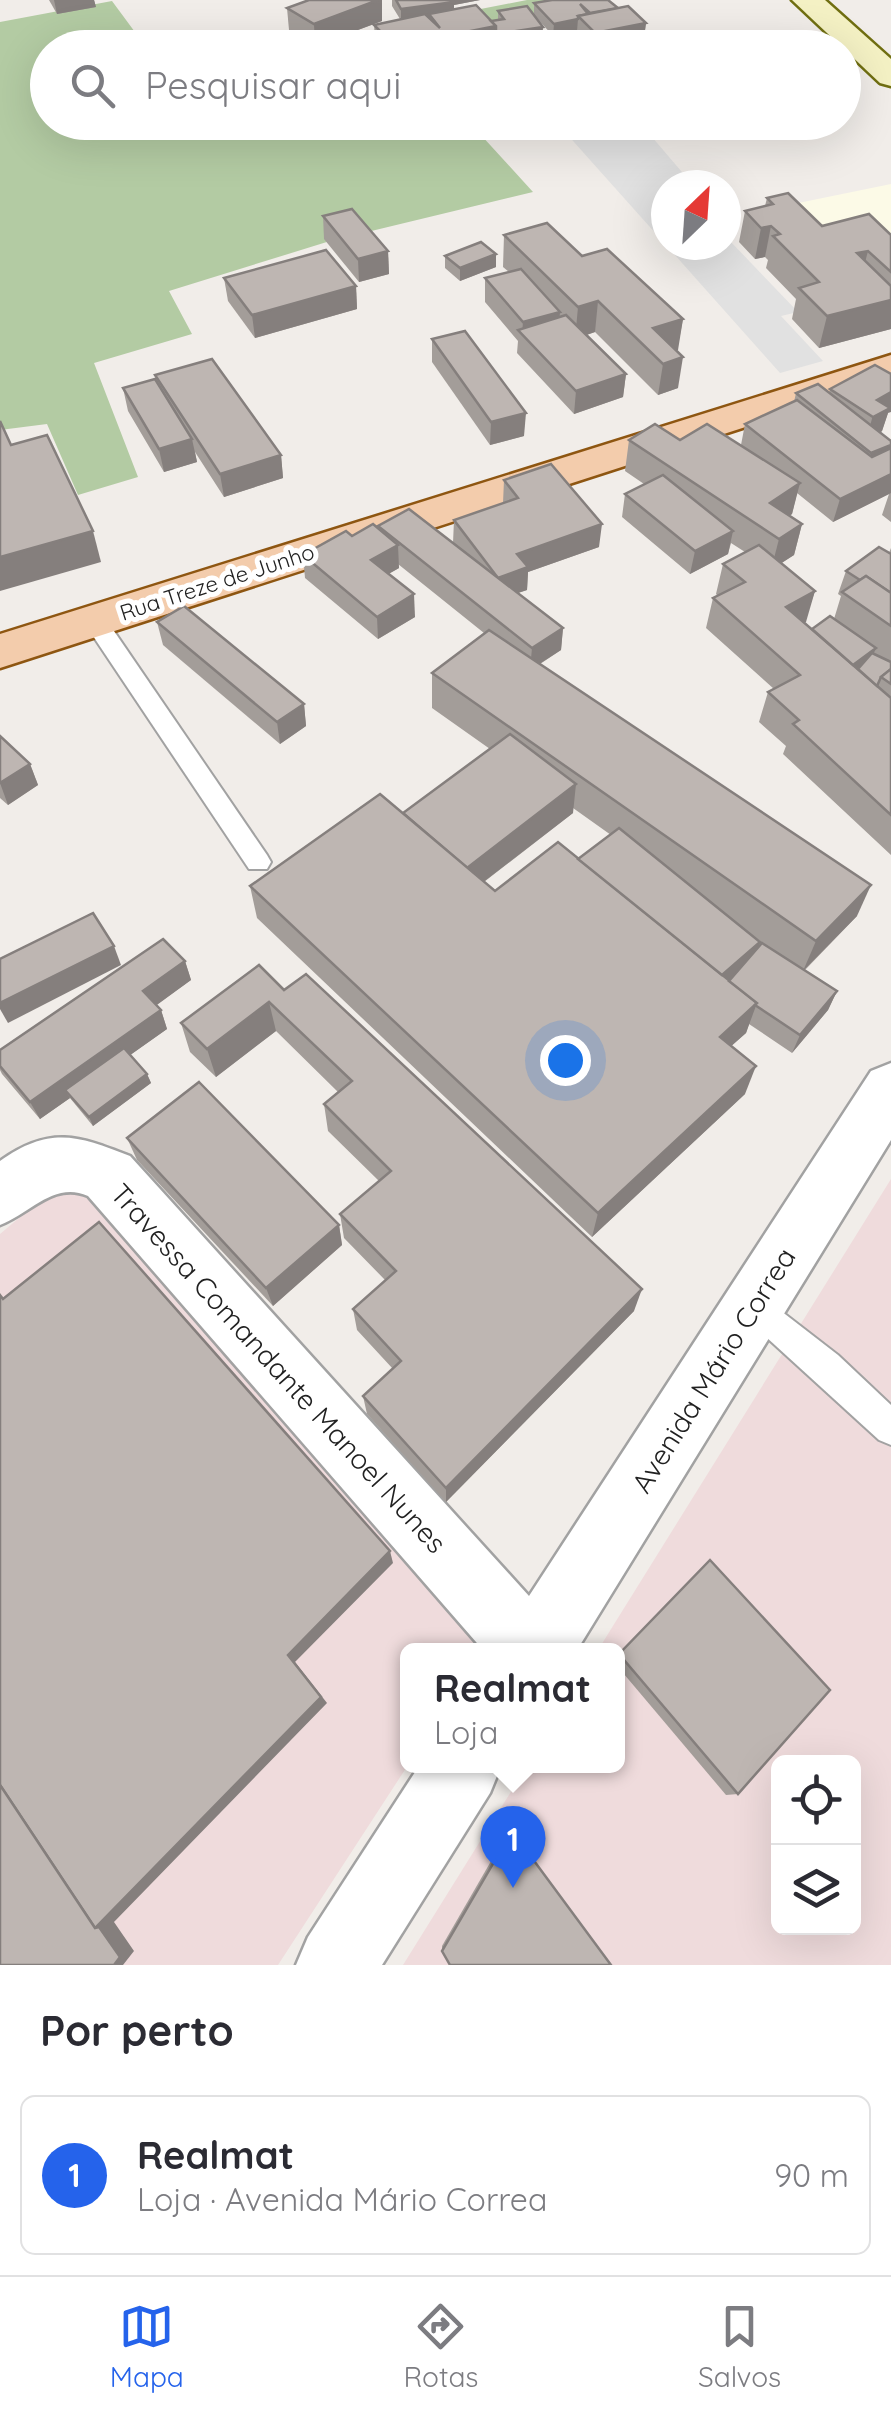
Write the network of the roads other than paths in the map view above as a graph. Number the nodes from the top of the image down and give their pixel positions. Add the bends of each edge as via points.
1 (807, 0) edge
2 (840, 30) edge
3 (861, 49) edge
4 (891, 76) edge
5 (890, 369) edge
6 (95, 621) junction
7 (0, 651) edge
8 (258, 862) dead end
9 (891, 1089) edge
10 (0, 1197) edge
11 (754, 1306) junction
12 (891, 1428) edge
13 (527, 1643) edge
14 (537, 1643) edge
15 (459, 1773) edge
16 (336, 1965) edge

1 - 2 main road
3 - 4 main road
5 - 6 main road, Rua Treze de Junho
6 - 7 main road, Rua Treze de Junho
6 - 8 lane
9 - 11 street, Avenida Mário Correa
10 - 13 street, Travessa Comandante Manoel Nunes via 32,1173 72,1161 109,1176
11 - 12 lane
11 - 14 street, Avenida Mário Correa
15 - 16 street

